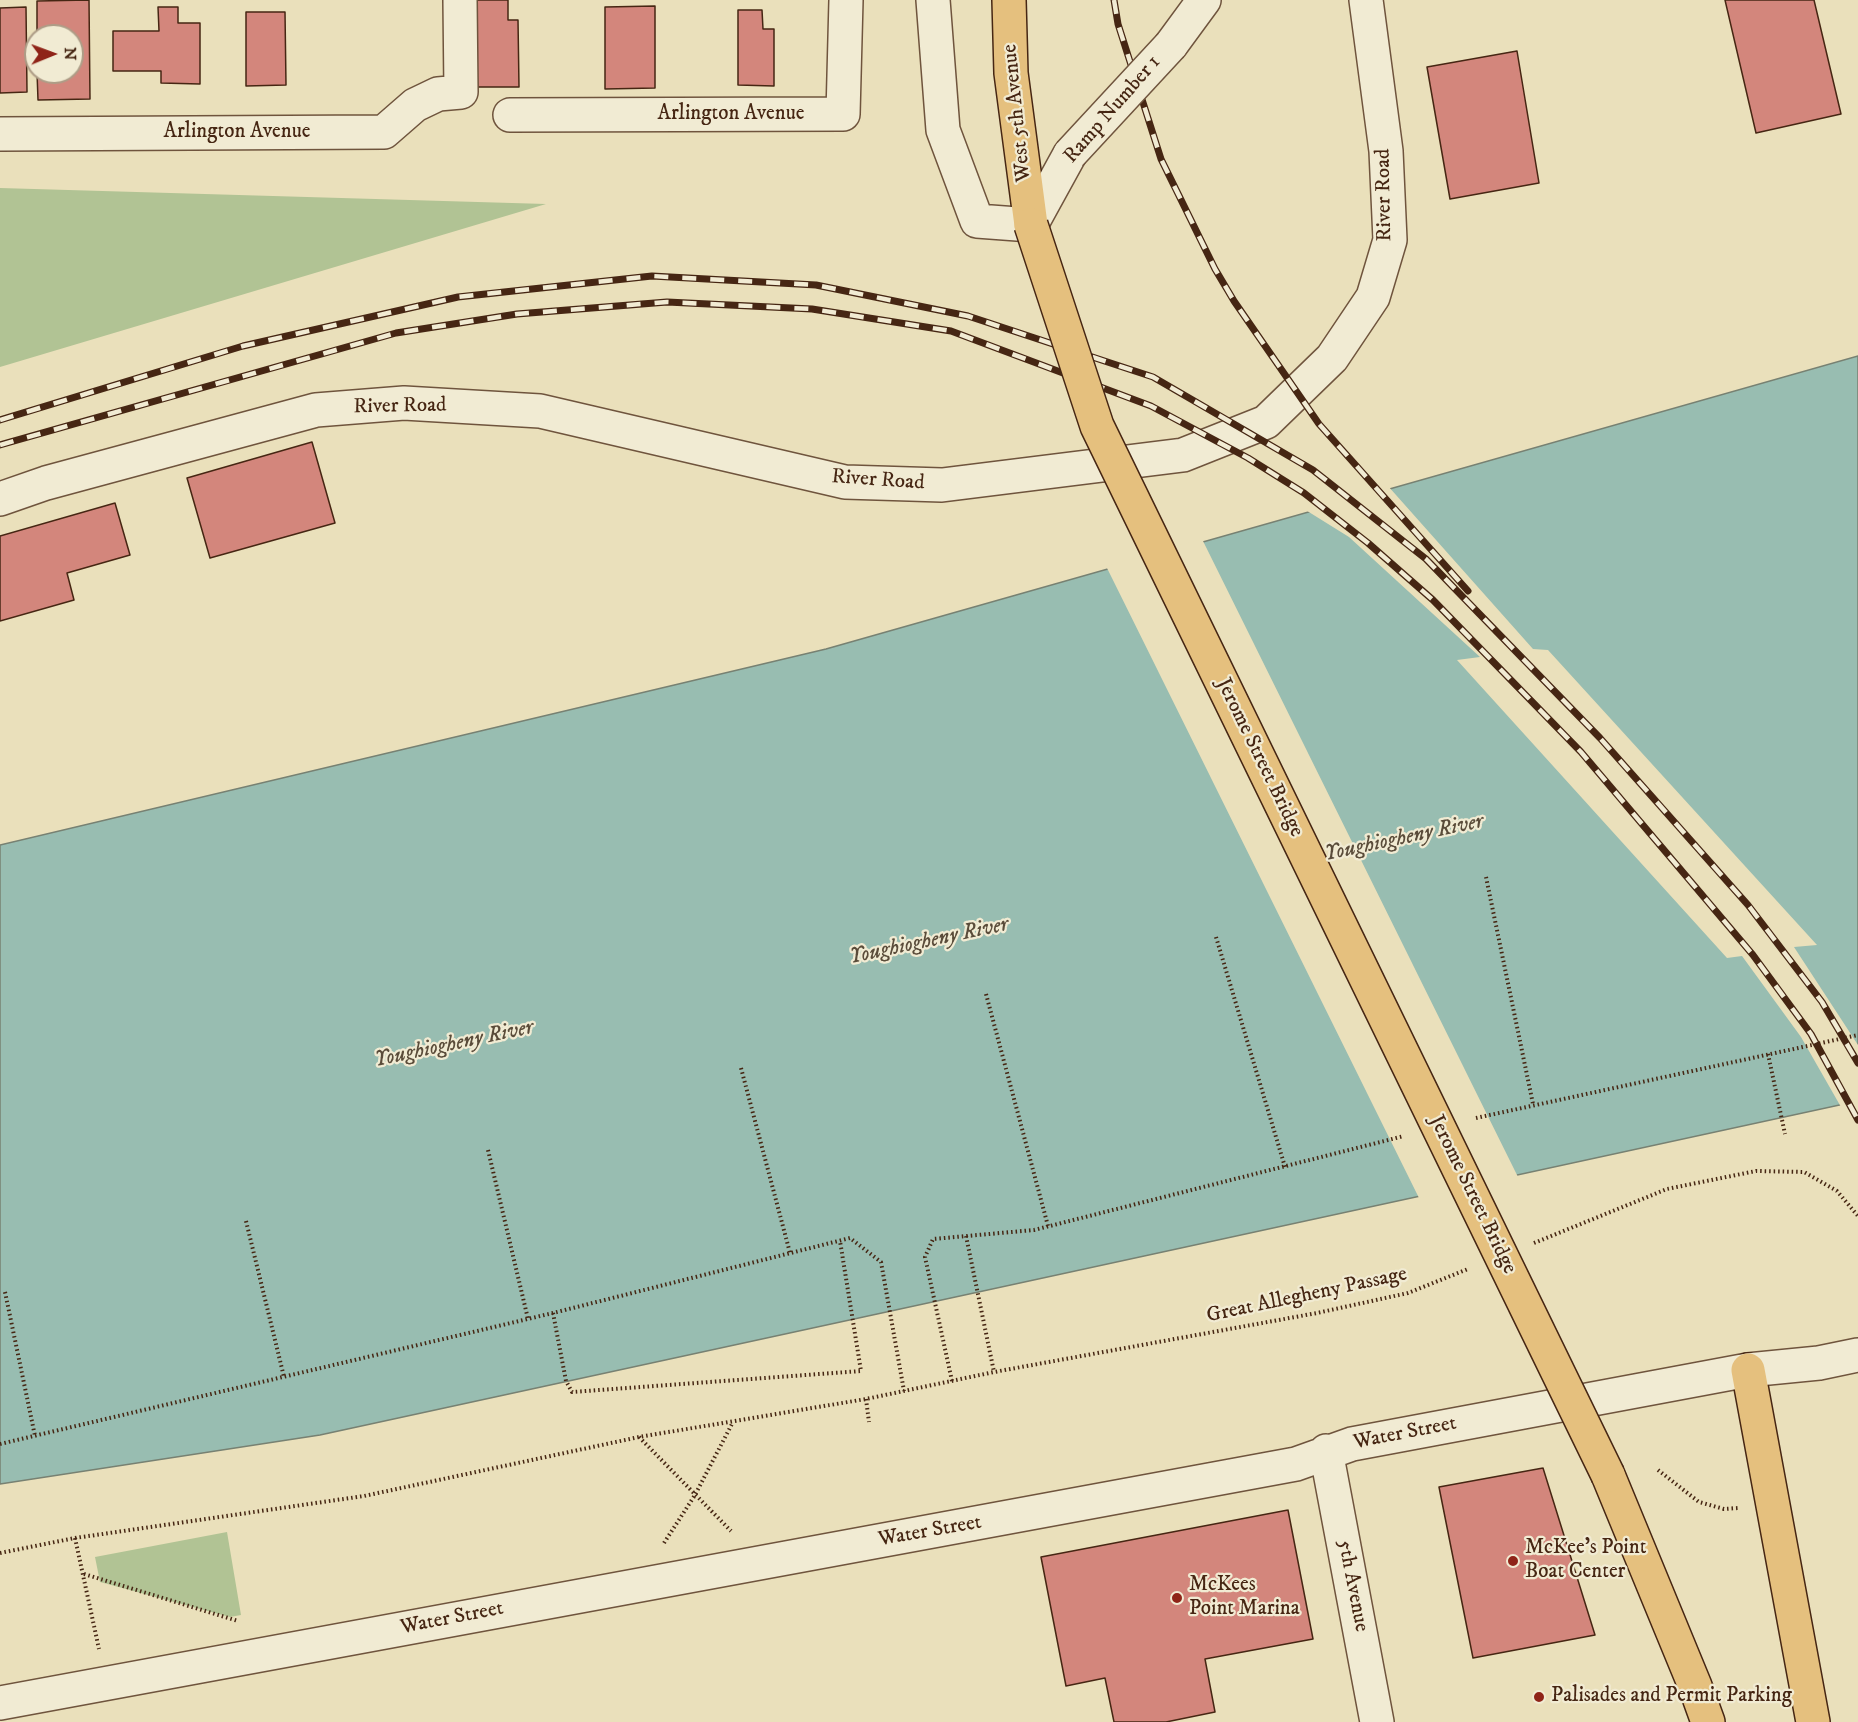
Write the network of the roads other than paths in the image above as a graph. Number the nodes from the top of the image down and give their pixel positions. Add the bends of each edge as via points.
1 (460, 0) edge
2 (846, 0) edge
3 (933, 0) edge
4 (1009, 0) edge
5 (1204, 0) edge
6 (1366, 0) edge
7 (510, 115) dead end
8 (0, 134) edge
9 (1031, 225) junction
10 (0, 499) edge
11 (1858, 1355) edge
12 (1748, 1371) junction
13 (1326, 1451) junction
14 (0, 1703) edge
15 (1377, 1722) edge
16 (1708, 1722) edge
17 (1814, 1722) edge

1 - 8 street, Arlington Avenue via 461,92 438,94 415,105 384,132
2 - 7 street, Arlington Avenue via 843,114
3 - 9 street via 943,130 977,221
4 - 9 main road, West 5th Avenue via 1011,73
5 - 9 street, Ramp Number 1, bridge via 1171,45 1070,154
6 - 10 street, River Road via 1386,151 1390,240 1373,297 1332,358 1266,422 1183,455 942,485 845,482 540,411 404,403 316,410
9 - 16 main road, Jerome Street Bridge, bridge via 1097,426 1608,1475
11 - 12 street, Water Street
12 - 13 street, Water Street
12 - 17 main road
13 - 14 street, Water Street via 1296,1464
13 - 15 street, 5th Avenue

